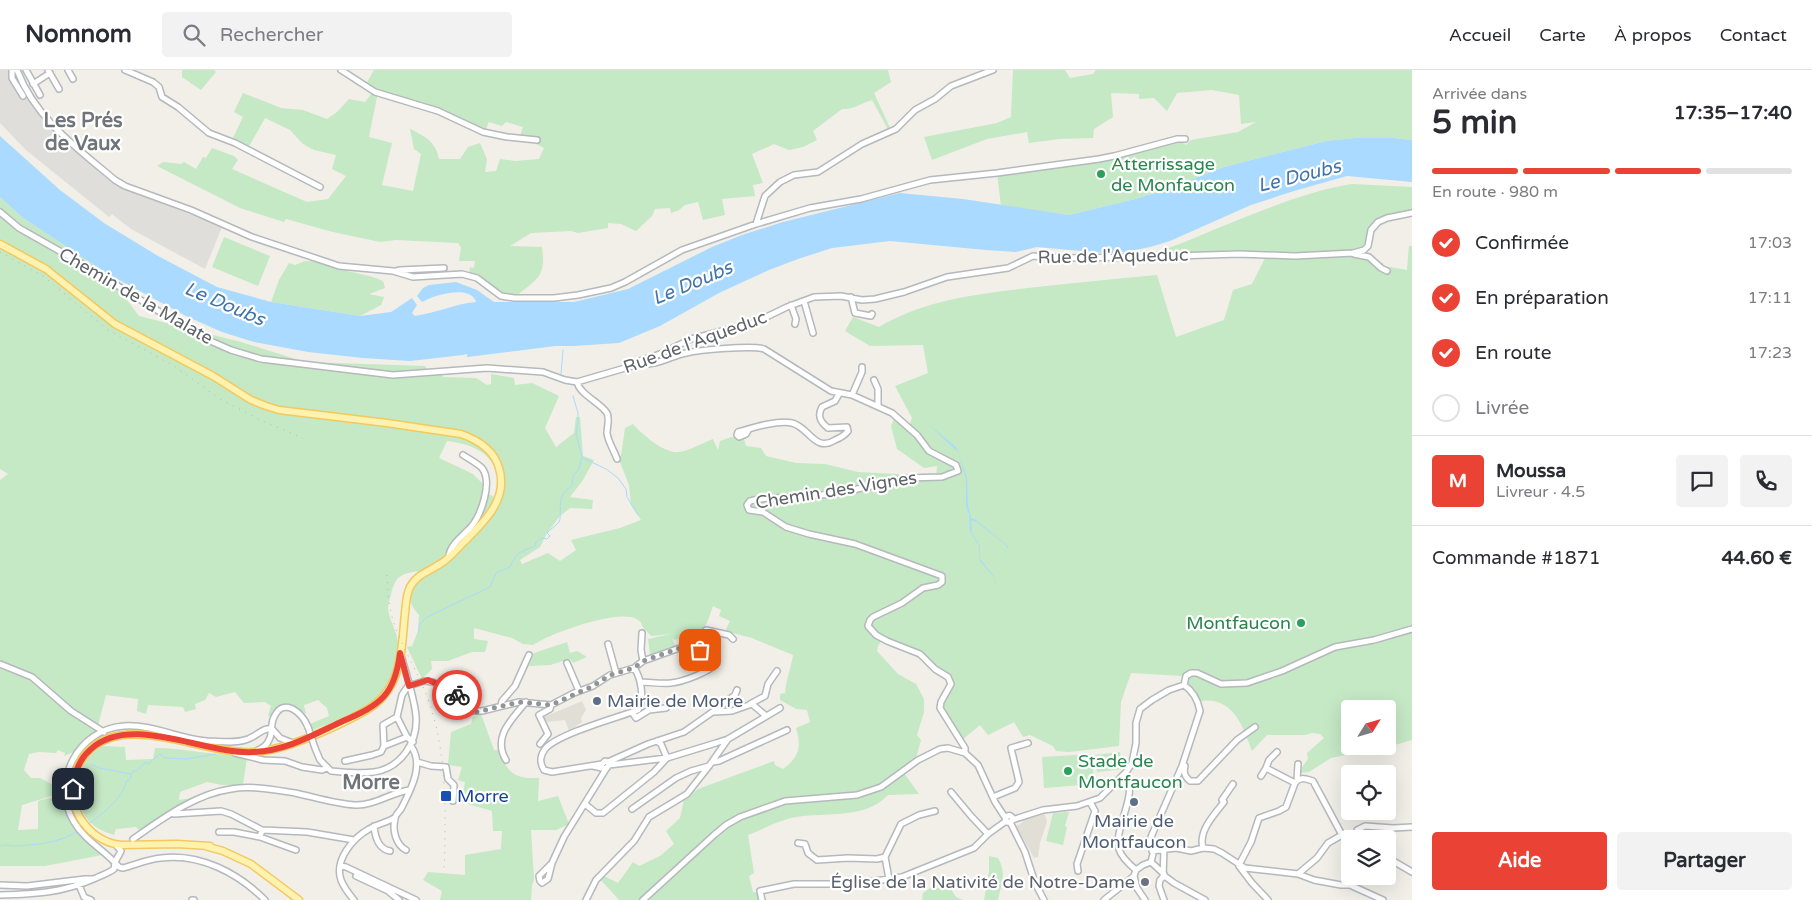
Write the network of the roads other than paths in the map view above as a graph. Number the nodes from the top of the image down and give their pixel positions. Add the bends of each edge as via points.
1 (12, 70) edge
2 (17, 70) edge
3 (26, 70) edge
4 (68, 70) edge
5 (124, 70) edge
6 (341, 70) edge
7 (994, 70) edge
8 (49, 72) edge
9 (74, 79) dead end
10 (32, 84) junction
11 (59, 88) dead end
12 (22, 96) dead end
13 (40, 96) dead end
14 (1185, 139) dead end
15 (537, 140) dead end
16 (320, 187) dead end
17 (0, 212) edge
18 (1412, 213) edge
19 (756, 224) junction
20 (0, 244) edge
21 (1353, 253) junction
22 (444, 268) dead end
23 (1387, 270) dead end
24 (395, 271) junction
25 (851, 297) junction
26 (804, 301) junction
27 (791, 305) junction
28 (872, 314) dead end
29 (795, 324) dead end
30 (813, 334) dead end
31 (639, 362) junction
32 (862, 367) dead end
33 (874, 380) dead end
34 (578, 382) junction
35 (838, 394) junction
36 (852, 394) junction
37 (878, 406) junction
38 (749, 428) dead end
39 (463, 455) dead end
40 (617, 459) dead end
41 (449, 557) junction
42 (1412, 629) edge
43 (642, 633) dead end
44 (733, 639) dead end
45 (608, 644) dead end
46 (691, 644) junction
47 (400, 653) junction
48 (529, 656) dead end
49 (643, 661) junction
50 (566, 663) dead end
51 (0, 664) edge
52 (634, 668) junction
53 (777, 671) dead end
54 (616, 672) junction
55 (640, 682) junction
56 (1184, 685) junction
57 (409, 686) junction
58 (738, 690) dead end
59 (579, 691) junction
60 (526, 702) junction
61 (749, 704) junction
62 (502, 705) junction
63 (551, 705) junction
64 (666, 708) dead end
65 (780, 708) dead end
66 (632, 712) junction
67 (713, 712) junction
68 (765, 716) junction
69 (397, 717) junction
70 (1255, 727) dead end
71 (272, 729) junction
72 (787, 730) dead end
73 (104, 732) junction
74 (407, 736) junction
75 (728, 739) junction
76 (657, 741) junction
77 (1028, 742) dead end
78 (716, 743) junction
79 (293, 744) junction
80 (412, 744) junction
81 (540, 744) dead end
82 (1189, 744) junction
83 (384, 746) junction
84 (721, 750) junction
85 (226, 751) junction
86 (242, 752) junction
87 (1277, 752) dead end
88 (965, 753) junction
89 (667, 758) junction
90 (506, 760) dead end
91 (345, 761) dead end
92 (417, 762) junction
93 (711, 764) junction
94 (1298, 764) dead end
95 (605, 765) junction
96 (327, 768) junction
97 (1266, 768) junction
98 (1124, 774) junction
99 (1261, 776) dead end
100 (1296, 781) junction
101 (1233, 784) dead end
102 (410, 790) junction
103 (951, 792) dead end
104 (993, 797) junction
105 (453, 801) dead end
106 (1090, 802) junction
107 (585, 804) junction
108 (632, 809) dead end
109 (936, 811) dead end
110 (171, 814) junction
111 (394, 818) junction
112 (1009, 819) junction
113 (374, 826) junction
114 (1412, 827) edge
115 (262, 830) junction
116 (1357, 830) edge
117 (219, 832) dead end
118 (1341, 833) edge
119 (988, 834) junction
120 (1341, 836) edge
121 (260, 837) junction
122 (133, 839) dead end
123 (354, 840) junction
124 (798, 843) dead end
125 (116, 845) junction
126 (210, 846) junction
127 (1202, 848) junction
128 (1164, 849) junction
129 (296, 850) dead end
130 (406, 850) dead end
131 (389, 851) dead end
132 (1152, 851) junction
133 (885, 857) junction
134 (115, 862) junction
135 (1151, 862) junction
136 (552, 863) dead end
137 (1396, 863) edge
138 (1239, 865) junction
139 (341, 866) junction
140 (1078, 870) dead end
141 (1412, 872) edge
142 (1135, 873) junction
143 (1298, 874) junction
144 (1164, 875) junction
145 (889, 879) junction
146 (93, 880) junction
147 (372, 881) junction
148 (0, 885) edge
149 (79, 886) junction
150 (0, 895) edge
151 (91, 900) edge
152 (264, 900) edge
153 (299, 900) edge
154 (354, 900) edge
155 (399, 900) edge
156 (416, 900) edge
157 (586, 900) edge
158 (643, 900) edge
159 (762, 900) edge
160 (1044, 900) edge
161 (1104, 900) edge
162 (1144, 900) edge
163 (1164, 900) edge
164 (1205, 900) edge
165 (1268, 900) edge
166 (1383, 900) edge

1 - 12 street via 12,78
2 - 24 street via 31,97 55,129 125,186 262,241 338,266
3 - 10 street
4 - 9 street
5 - 16 street via 153,82 159,87 162,98 209,133
6 - 15 street via 375,92 438,111 483,132
7 - 19 street via 951,86 915,110 896,128 862,144 818,172 794,175 780,182 765,196
8 - 10 street
8 - 11 street
10 - 13 street
14 - 19 street via 1099,159 930,180
17 - 34 street, Chemin de la Malate via 19,228 198,335 261,359 394,374 487,368 543,372
18 - 21 street via 1378,222 1371,230 1368,246
19 - 24 street via 682,250 611,288 564,297 501,296 470,275 414,276
20 - 41 main road via 46,269 115,324 251,400 279,410 461,434 480,442 498,465 500,494 482,524
21 - 23 street via 1369,257
21 - 25 street, Rue de l'Aqueduc via 1033,256 1008,268 946,278 875,299
22 - 24 street
25 - 26 street, Rue de l'Aqueduc via 819,297
25 - 28 street via 855,313
26 - 27 street, Rue de l'Aqueduc
26 - 30 street
27 - 29 street
27 - 31 street, Rue de l'Aqueduc via 754,323 691,339
31 - 34 street, Rue de l'Aqueduc
31 - 35 street, Chemin des Vignes via 649,364 691,352 759,347
32 - 36 street
33 - 37 street via 878,389
34 - 40 street via 578,386 608,414 609,440
35 - 36 street, Chemin des Vignes
35 - 38 street via 835,400 822,407 819,415 828,428 846,428 848,431 832,443 823,445 794,424
36 - 37 street, Chemin des Vignes
37 - 88 street, Chemin des Vignes via 897,416 929,452 953,463 958,470 942,477 906,478 835,494 759,499 748,503 747,508 763,512 786,528 855,544 942,576 938,585 924,588 870,620 868,626 887,641 920,654 948,677 951,684 940,708
39 - 41 street via 484,471 486,487 477,518 451,549
41 - 47 main road via 421,575 410,588
42 - 56 street via 1335,647 1256,681 1220,684 1191,673 1186,676
43 - 49 street
44 - 46 street via 730,635 706,630
45 - 54 street
46 - 49 street
46 - 55 street via 715,657 714,667 671,683
47 - 57 street
47 - 79 main road via 394,682 378,702 360,714
48 - 62 street
49 - 52 street
50 - 59 street
51 - 73 street via 32,677 71,710
52 - 54 street
52 - 55 street
53 - 61 street via 765,696
54 - 59 street
55 - 66 street via 641,707
56 - 82 street via 1199,703 1200,711
56 - 98 street via 1169,690 1140,709 1132,763
57 - 62 street via 432,682 454,692 471,711
57 - 69 street via 402,695
57 - 80 street via 416,718
58 - 67 street
59 - 63 street
60 - 62 street
60 - 63 street
60 - 90 street via 502,737 501,752
61 - 67 street via 726,712
61 - 68 street via 756,706
63 - 81 street via 550,709 539,714 548,734
64 - 66 street via 649,710 638,717
65 - 68 street
66 - 95 street via 557,740 546,748 540,760 544,770 552,772
67 - 76 street via 684,732
68 - 75 street
69 - 74 street
69 - 83 street via 383,725
70 - 82 street via 1194,782 1184,774
71 - 73 street via 263,730 243,741 192,740 134,726 111,728
71 - 79 street via 280,738
71 - 86 street via 265,746
71 - 96 street, bridge via 276,713 288,708 298,711 308,727 320,760
72 - 93 street
73 - 134 street via 85,743 76,754 68,767 65,794 75,824
74 - 80 street
74 - 83 street
75 - 78 street
75 - 84 street
76 - 89 street
76 - 95 street
77 - 104 street via 1010,748 1018,786
78 - 84 street
78 - 89 street
79 - 86 main road
80 - 92 street
80 - 96 street via 396,762 382,770 361,773
82 - 132 street via 1151,837
83 - 91 street via 381,752 372,756
84 - 93 street
85 - 86 main road
85 - 96 street via 302,767
85 - 125 main road via 133,734 113,736 94,747 76,772 73,789 76,810 98,837
85 - 126 main road via 141,738 120,738 108,741 91,753 76,781 76,799 83,817 105,837 129,843 175,841
87 - 97 street
88 - 104 street via 982,772
88 - 158 street via 957,749 940,749 918,760 881,787 857,795 785,801 740,816 714,835
89 - 95 street
89 - 107 street via 603,813 596,813
92 - 102 street
92 - 105 street via 446,766 448,779 454,785
93 - 108 street via 676,778
93 - 157 street via 687,794 649,817 634,841 596,880
94 - 100 street
95 - 107 street
97 - 99 street
97 - 100 street
98 - 106 street via 1100,798
98 - 142 street via 1130,780 1130,788 1119,848
100 - 118 street via 1303,778 1313,781
100 - 138 street via 1286,807 1259,818
101 - 127 street via 1206,825
102 - 110 street via 354,805 293,793 232,788 215,792
102 - 111 street
103 - 119 street
104 - 112 street
106 - 112 street
106 - 140 street via 1095,811 1077,864
107 - 136 street
109 - 133 street via 918,815 901,824
110 - 115 street via 221,812
110 - 122 street
111 - 113 street
111 - 130 street via 397,840
112 - 119 street
112 - 160 street
113 - 123 street
113 - 131 street via 378,842
114 - 116 street via 1364,826
115 - 121 street
115 - 123 street via 307,832
117 - 121 street
119 - 145 street via 974,848 902,877
120 - 143 street via 1328,843 1317,858
121 - 129 street
123 - 139 street via 346,850
124 - 133 street via 805,844 808,853 817,860
125 - 126 main road
125 - 134 street via 121,851
126 - 153 main road via 251,864
127 - 128 street via 1191,851
127 - 138 street via 1222,853
128 - 132 street
128 - 144 street
132 - 135 street
133 - 145 street
134 - 146 street via 114,869
134 - 152 street via 119,868 159,858 205,862 234,876
135 - 142 street
135 - 144 street
137 - 141 street
138 - 143 street
138 - 165 street
139 - 147 street
139 - 154 street via 340,879
142 - 161 street
142 - 162 street via 1137,888
143 - 166 street via 1314,880 1350,884
144 - 163 street via 1159,886
144 - 164 street
145 - 159 street via 855,884 794,884 760,891
146 - 148 street
146 - 149 street
147 - 155 street
147 - 156 street
149 - 150 street via 48,893
149 - 151 street via 84,897

